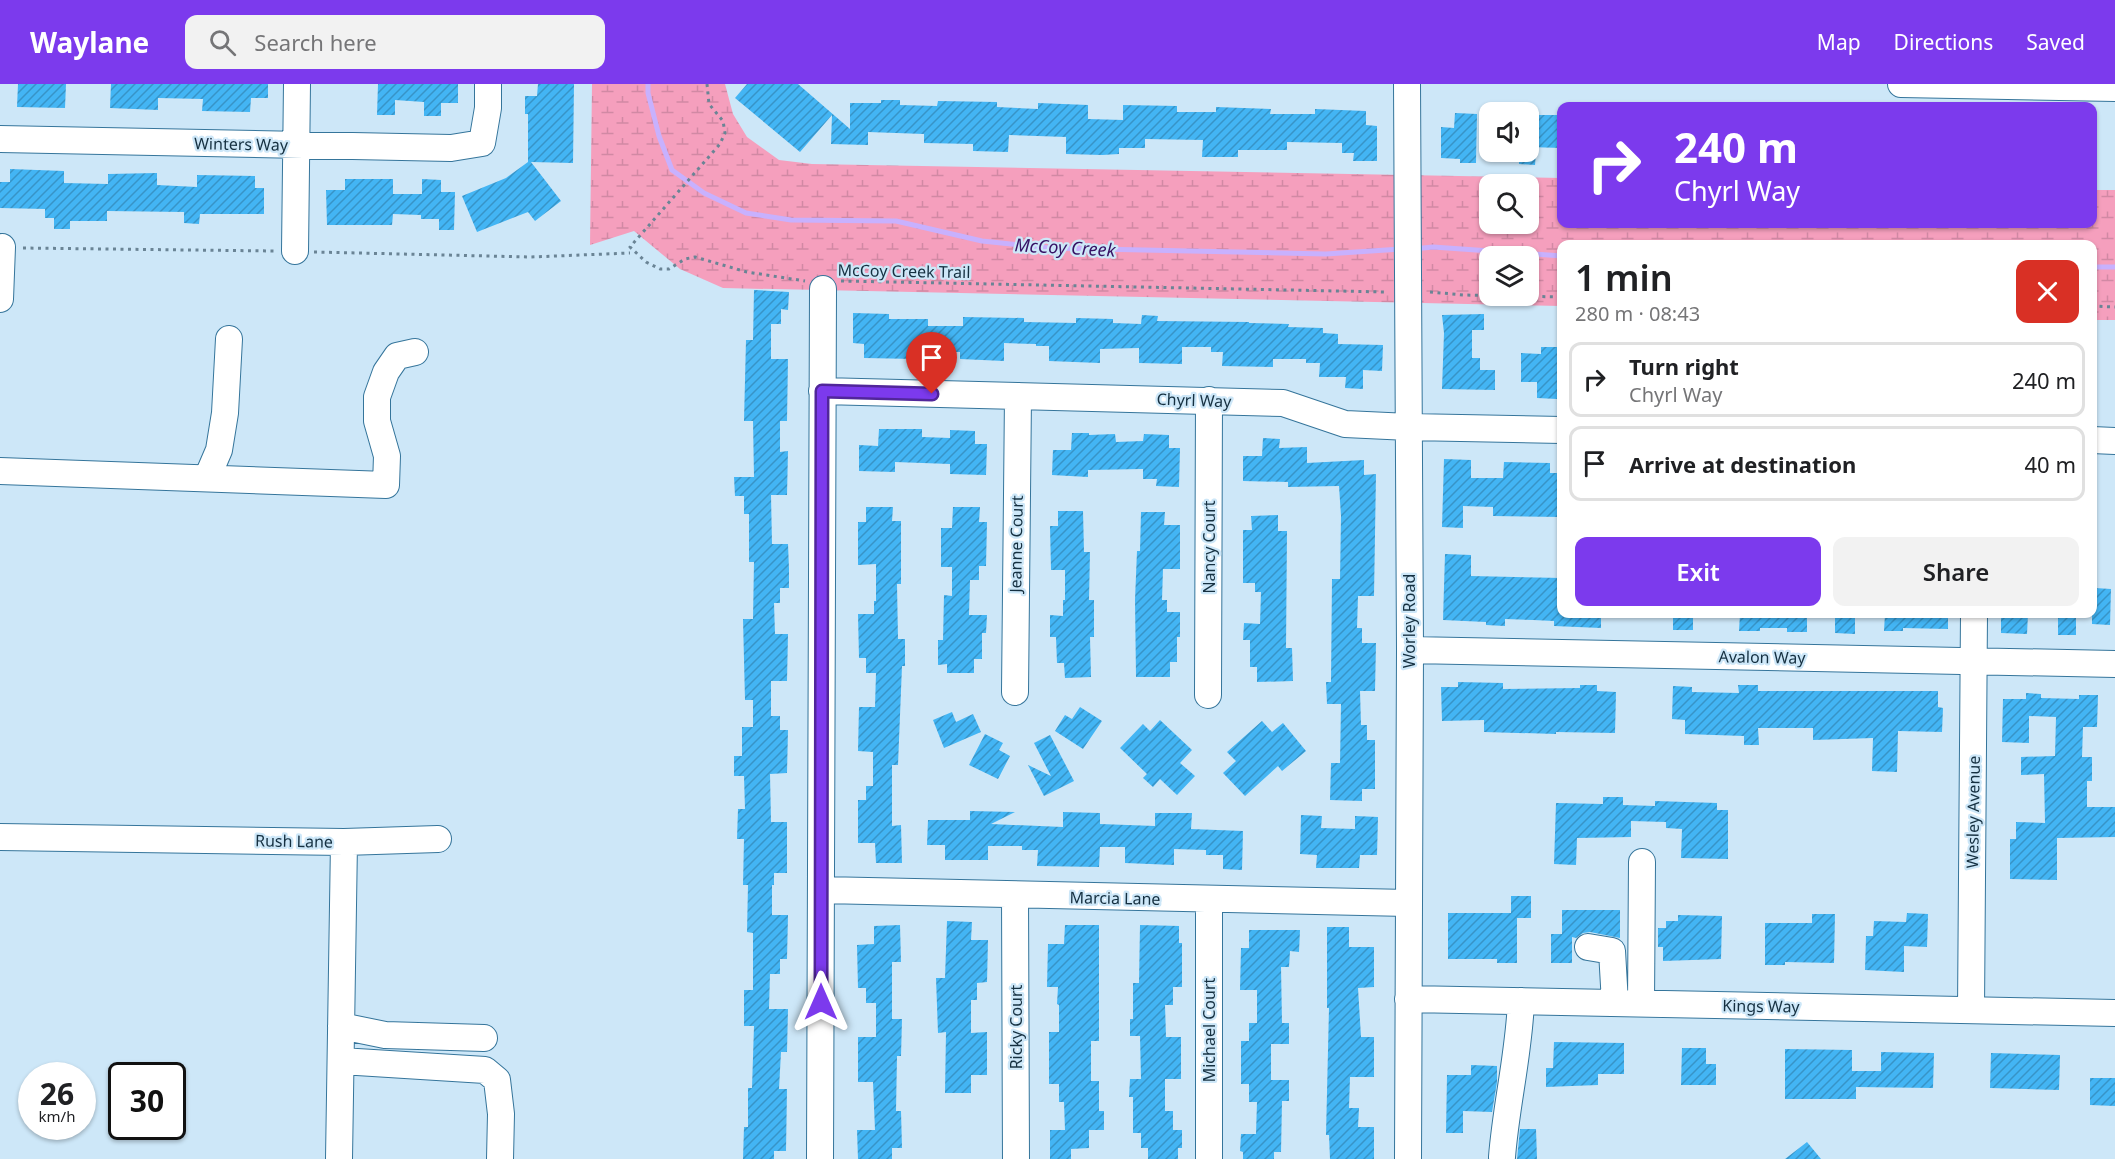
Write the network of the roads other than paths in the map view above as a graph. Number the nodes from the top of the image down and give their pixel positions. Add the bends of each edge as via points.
1 (297, 84) edge
2 (489, 84) edge
3 (1407, 84) edge
4 (1901, 84) edge
5 (2115, 88) edge
6 (0, 139) edge
7 (297, 145) junction
8 (2, 247) dead end
9 (295, 251) dead end
10 (823, 284) road end
11 (0, 299) edge
12 (230, 339) dead end
13 (415, 352) dead end
14 (822, 391) junction
15 (1018, 396) junction
16 (1209, 400) junction
17 (1409, 427) junction
18 (1557, 430) edge
19 (2097, 440) edge
20 (2115, 441) edge
21 (0, 471) edge
22 (207, 478) junction
23 (1974, 618) edge
24 (1410, 650) junction
25 (1975, 661) junction
26 (2115, 664) edge
27 (1015, 692) dead end
28 (1208, 695) dead end
29 (0, 837) edge
30 (438, 840) dead end
31 (344, 842) junction
32 (1642, 862) dead end
33 (822, 890) junction
34 (1016, 896) junction
35 (1209, 900) junction
36 (1408, 903) junction
37 (1588, 947) dead end
38 (1408, 999) junction
39 (1521, 1001) junction
40 (1615, 1003) junction
41 (1641, 1003) junction
42 (1971, 1010) junction
43 (2115, 1013) edge
44 (341, 1026) junction
45 (484, 1038) dead end
46 (341, 1061) junction
47 (1502, 1157) dead end
48 (339, 1159) edge
49 (500, 1159) edge
50 (820, 1159) edge
51 (1016, 1159) edge
52 (1209, 1159) edge
53 (1408, 1159) edge

1 - 7 street
2 - 7 street, Winters Way via 482,143 451,148
3 - 17 street, Worley Road
4 - 5 street
6 - 7 street, Winters Way
7 - 9 street
8 - 11 street
10 - 14 street
12 - 22 street via 221,441
13 - 22 street via 397,356 377,397 377,421 387,456 386,485
14 - 15 street, Chyrl Way
14 - 33 street
15 - 16 street, Chyrl Way
15 - 27 street, Jeanne Court
16 - 17 street, Chyrl Way via 1283,403 1345,424
16 - 28 street, Nancy Court
17 - 18 street, Chyrl Way
17 - 24 street, Worley Road
19 - 20 street
21 - 22 street
23 - 25 street, Wesley Avenue
24 - 25 street, Avalon Way
24 - 36 street, Worley Road
25 - 26 street, Avalon Way
25 - 42 street, Wesley Avenue
29 - 31 street, Rush Lane
30 - 31 street
31 - 44 street, Rush Lane
32 - 41 street
33 - 34 street, Marcia Lane
33 - 50 street
34 - 35 street, Marcia Lane
34 - 51 street, Ricky Court
35 - 36 street, Marcia Lane
35 - 52 street, Michael Court
36 - 38 street, Worley Road
37 - 40 street via 1612,951
38 - 39 street, Kings Way
38 - 53 street, Worley Road
39 - 40 street, Kings Way
39 - 47 street via 1520,1035 1504,1120
40 - 41 street, Kings Way
41 - 42 street, Kings Way
42 - 43 street, Kings Way
44 - 45 street via 385,1035
44 - 46 street, Rush Lane
46 - 48 street, Rush Lane
46 - 49 street via 485,1070 497,1080

